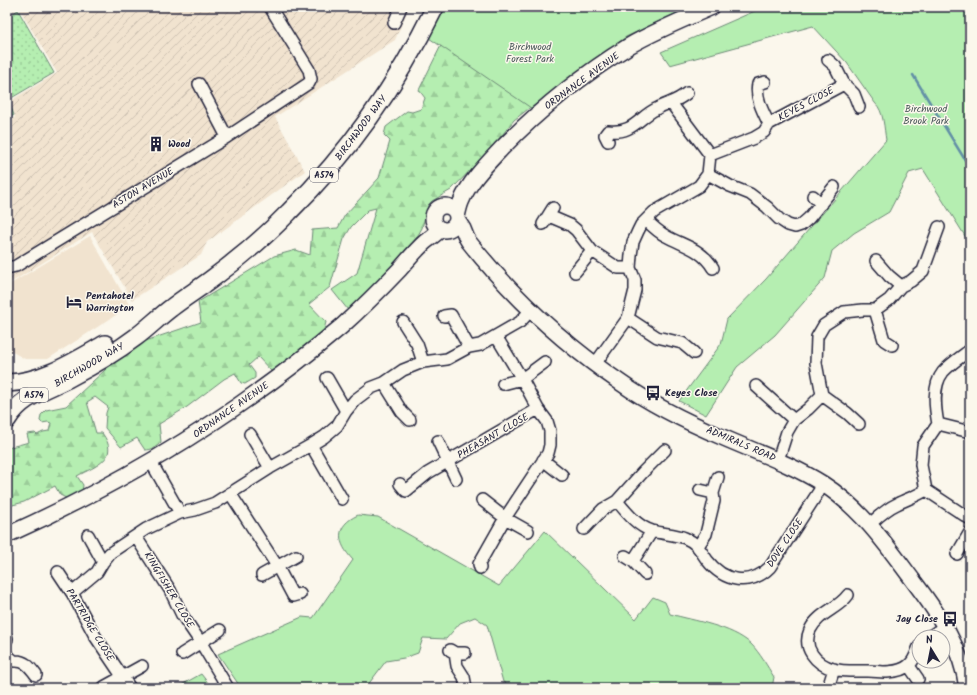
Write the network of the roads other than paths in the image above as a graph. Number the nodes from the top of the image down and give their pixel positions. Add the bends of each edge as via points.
1 (270, 7) edge
2 (401, 7) edge
3 (435, 7) edge
4 (712, 7) edge
5 (394, 22) dead end
6 (828, 60) dead end
7 (765, 82) dead end
8 (199, 84) dead end
9 (844, 84) junction
10 (687, 93) dead end
11 (671, 103) junction
12 (859, 107) dead end
13 (769, 124) junction
14 (227, 137) junction
15 (608, 140) dead end
16 (710, 156) junction
17 (708, 174) junction
18 (472, 182) junction
19 (834, 187) dead end
20 (813, 196) dead end
21 (821, 204) junction
22 (548, 216) dead end
23 (457, 219) junction
24 (646, 220) junction
25 (439, 221) junction
26 (939, 227) dead end
27 (467, 240) junction
28 (592, 251) junction
29 (876, 259) dead end
30 (7, 268) edge
31 (630, 268) junction
32 (714, 269) dead end
33 (575, 272) dead end
34 (901, 286) junction
35 (172, 307) junction
36 (531, 310) junction
37 (875, 310) junction
38 (444, 316) dead end
39 (628, 318) junction
40 (403, 322) dead end
41 (496, 336) junction
42 (892, 345) dead end
43 (469, 348) junction
44 (970, 350) edge
45 (694, 353) dead end
46 (423, 362) junction
47 (546, 362) dead end
48 (595, 364) junction
49 (327, 378) dead end
50 (522, 379) junction
51 (384, 382) junction
52 (7, 383) edge
53 (503, 384) dead end
54 (756, 386) dead end
55 (822, 395) junction
56 (538, 409) junction
57 (346, 411) junction
58 (7, 420) edge
59 (410, 420) dead end
60 (794, 420) junction
61 (938, 424) junction
62 (860, 427) dead end
63 (970, 432) edge
64 (250, 434) dead end
65 (438, 441) dead end
66 (311, 445) junction
67 (665, 450) dead end
68 (544, 460) junction
69 (778, 460) junction
70 (151, 462) junction
71 (448, 462) junction
72 (270, 468) junction
73 (562, 475) dead end
74 (718, 477) dead end
75 (456, 480) dead end
76 (400, 484) dead end
77 (824, 485) junction
78 (700, 490) dead end
79 (926, 490) junction
80 (712, 492) junction
81 (230, 493) junction
82 (482, 500) dead end
83 (342, 501) dead end
84 (617, 501) junction
85 (180, 513) junction
86 (505, 518) junction
87 (970, 519) edge
88 (869, 525) junction
89 (584, 529) dead end
90 (528, 531) dead end
91 (652, 531) junction
92 (970, 532) edge
93 (7, 535) edge
94 (88, 536) dead end
95 (136, 537) junction
96 (698, 546) junction
97 (957, 554) dead end
98 (296, 556) dead end
99 (103, 562) junction
100 (277, 566) junction
101 (480, 568) dead end
102 (58, 572) dead end
103 (645, 574) dead end
104 (262, 575) dead end
105 (72, 593) junction
106 (300, 594) dead end
107 (846, 602) dead end
108 (945, 626) junction
109 (941, 629) edge
110 (220, 630) dead end
111 (201, 643) junction
112 (457, 652) dead end
113 (182, 654) dead end
114 (7, 655) edge
115 (911, 663) edge
116 (142, 666) dead end
117 (909, 666) junction
118 (834, 669) junction
119 (36, 675) dead end
120 (123, 678) junction
121 (918, 680) dead end
122 (104, 687) edge
123 (130, 688) edge
124 (228, 688) edge
125 (466, 688) edge
126 (828, 688) edge
127 (967, 688) edge

1 - 14 street, ASTON AVENUE via 309,70 311,79 309,83
2 - 5 street
3 - 35 main road, BIRCHWOOD WAY / A574 via 386,94 323,177 261,239
4 - 18 street, ORDNANCE AVENUE via 629,46 580,80 536,115
6 - 9 street, KEYES CLOSE via 835,66
7 - 13 street, KEYES CLOSE via 758,84 757,90
8 - 14 street
9 - 12 street, KEYES CLOSE via 854,94
9 - 13 street, KEYES CLOSE
10 - 11 street
11 - 15 street via 654,110 635,126 615,132 608,131 605,135
11 - 16 street
13 - 16 street, KEYES CLOSE via 764,132 754,138
14 - 30 street, ASTON AVENUE via 16,266
16 - 17 street
17 - 21 street via 750,194 779,219 795,227 809,218
17 - 24 street via 698,186 654,212
18 - 23 street, ORDNANCE AVENUE via 460,202
18 - 25 street, ORDNANCE AVENUE
19 - 21 street
20 - 21 street
22 - 28 street via 570,225
23 - 25 street via 452,227
23 - 25 street via 454,209 447,205
23 - 27 street, ADMIRALS ROAD
24 - 31 street via 633,242
24 - 32 street via 665,236 694,249 709,261
25 - 27 street, ADMIRALS ROAD via 456,236
25 - 70 street, ORDNANCE AVENUE via 425,242 373,297 306,356 238,406
26 - 34 street via 922,271 911,282
27 - 36 street, ADMIRALS ROAD
28 - 31 street via 618,268
28 - 33 street
29 - 34 street via 889,276
31 - 39 street via 635,290
34 - 37 street via 889,300
35 - 52 main road, BIRCHWOOD WAY / A574 via 47,374 31,380
35 - 58 main road, BIRCHWOOD WAY / A574 via 136,337 104,358 21,402 12,410
36 - 41 street via 520,322
36 - 48 street, ADMIRALS ROAD
37 - 42 street via 884,340
37 - 55 street via 844,312 824,325 817,337 816,363
38 - 43 street via 451,315
39 - 45 street via 657,337 682,343
39 - 48 street
40 - 46 street via 417,344
41 - 43 street
41 - 50 street
43 - 46 street via 447,359
44 - 61 street via 943,372 937,387 935,406
46 - 51 street via 403,370
47 - 50 street
48 - 69 street, ADMIRALS ROAD via 628,388 672,414
49 - 57 street
50 - 53 street
50 - 56 street
51 - 57 street via 355,400
51 - 59 street via 402,412
54 - 60 street
55 - 60 street
55 - 62 street
56 - 68 street via 547,421 550,432 550,445
56 - 71 street, PHEASANT CLOSE
57 - 66 street via 337,426
60 - 69 street via 787,432
61 - 63 street
61 - 79 street via 923,446 921,465
64 - 72 street
65 - 71 street, PHEASANT CLOSE
66 - 72 street
66 - 83 street
67 - 84 street
68 - 73 street
68 - 86 street
69 - 77 street, ADMIRALS ROAD
70 - 85 street
70 - 93 street, ORDNANCE AVENUE via 55,513
71 - 75 street, PHEASANT CLOSE
71 - 76 street, PHEASANT CLOSE via 428,473 406,491
72 - 81 street
74 - 80 street
77 - 88 street, ADMIRALS ROAD via 855,509
77 - 96 street, DOVE CLOSE via 770,567 757,577 735,580 721,573 707,561
78 - 80 street
79 - 87 street
79 - 88 street via 886,510
80 - 96 street via 714,501 710,520 706,534
81 - 85 street via 215,503
81 - 100 street
82 - 86 street
84 - 89 street via 603,509
84 - 91 street via 627,514
85 - 95 street via 146,529
86 - 90 street
86 - 101 street via 479,564
88 - 108 street, ADMIRALS ROAD via 920,588
91 - 96 street via 686,539
91 - 103 street via 629,558
92 - 97 street
94 - 99 street
95 - 99 street via 110,553
95 - 111 street, KINGFISHER CLOSE
98 - 100 street
99 - 105 street via 97,572
100 - 104 street
100 - 106 street via 293,596
102 - 105 street, PARTRIDGE CLOSE
105 - 120 street, PARTRIDGE CLOSE via 95,636
107 - 118 street via 829,610 815,622 807,638 808,648 813,656 821,664
108 - 109 street
108 - 127 street, ADMIRALS ROAD via 960,658
110 - 111 street
111 - 113 street
111 - 124 street, KINGFISHER CLOSE
112 - 125 street via 456,666 464,678
114 - 119 street via 14,661 29,666
115 - 117 street
116 - 120 street
117 - 118 street via 888,672
117 - 121 street
118 - 126 street
120 - 122 street
120 - 123 street, PARTRIDGE CLOSE

